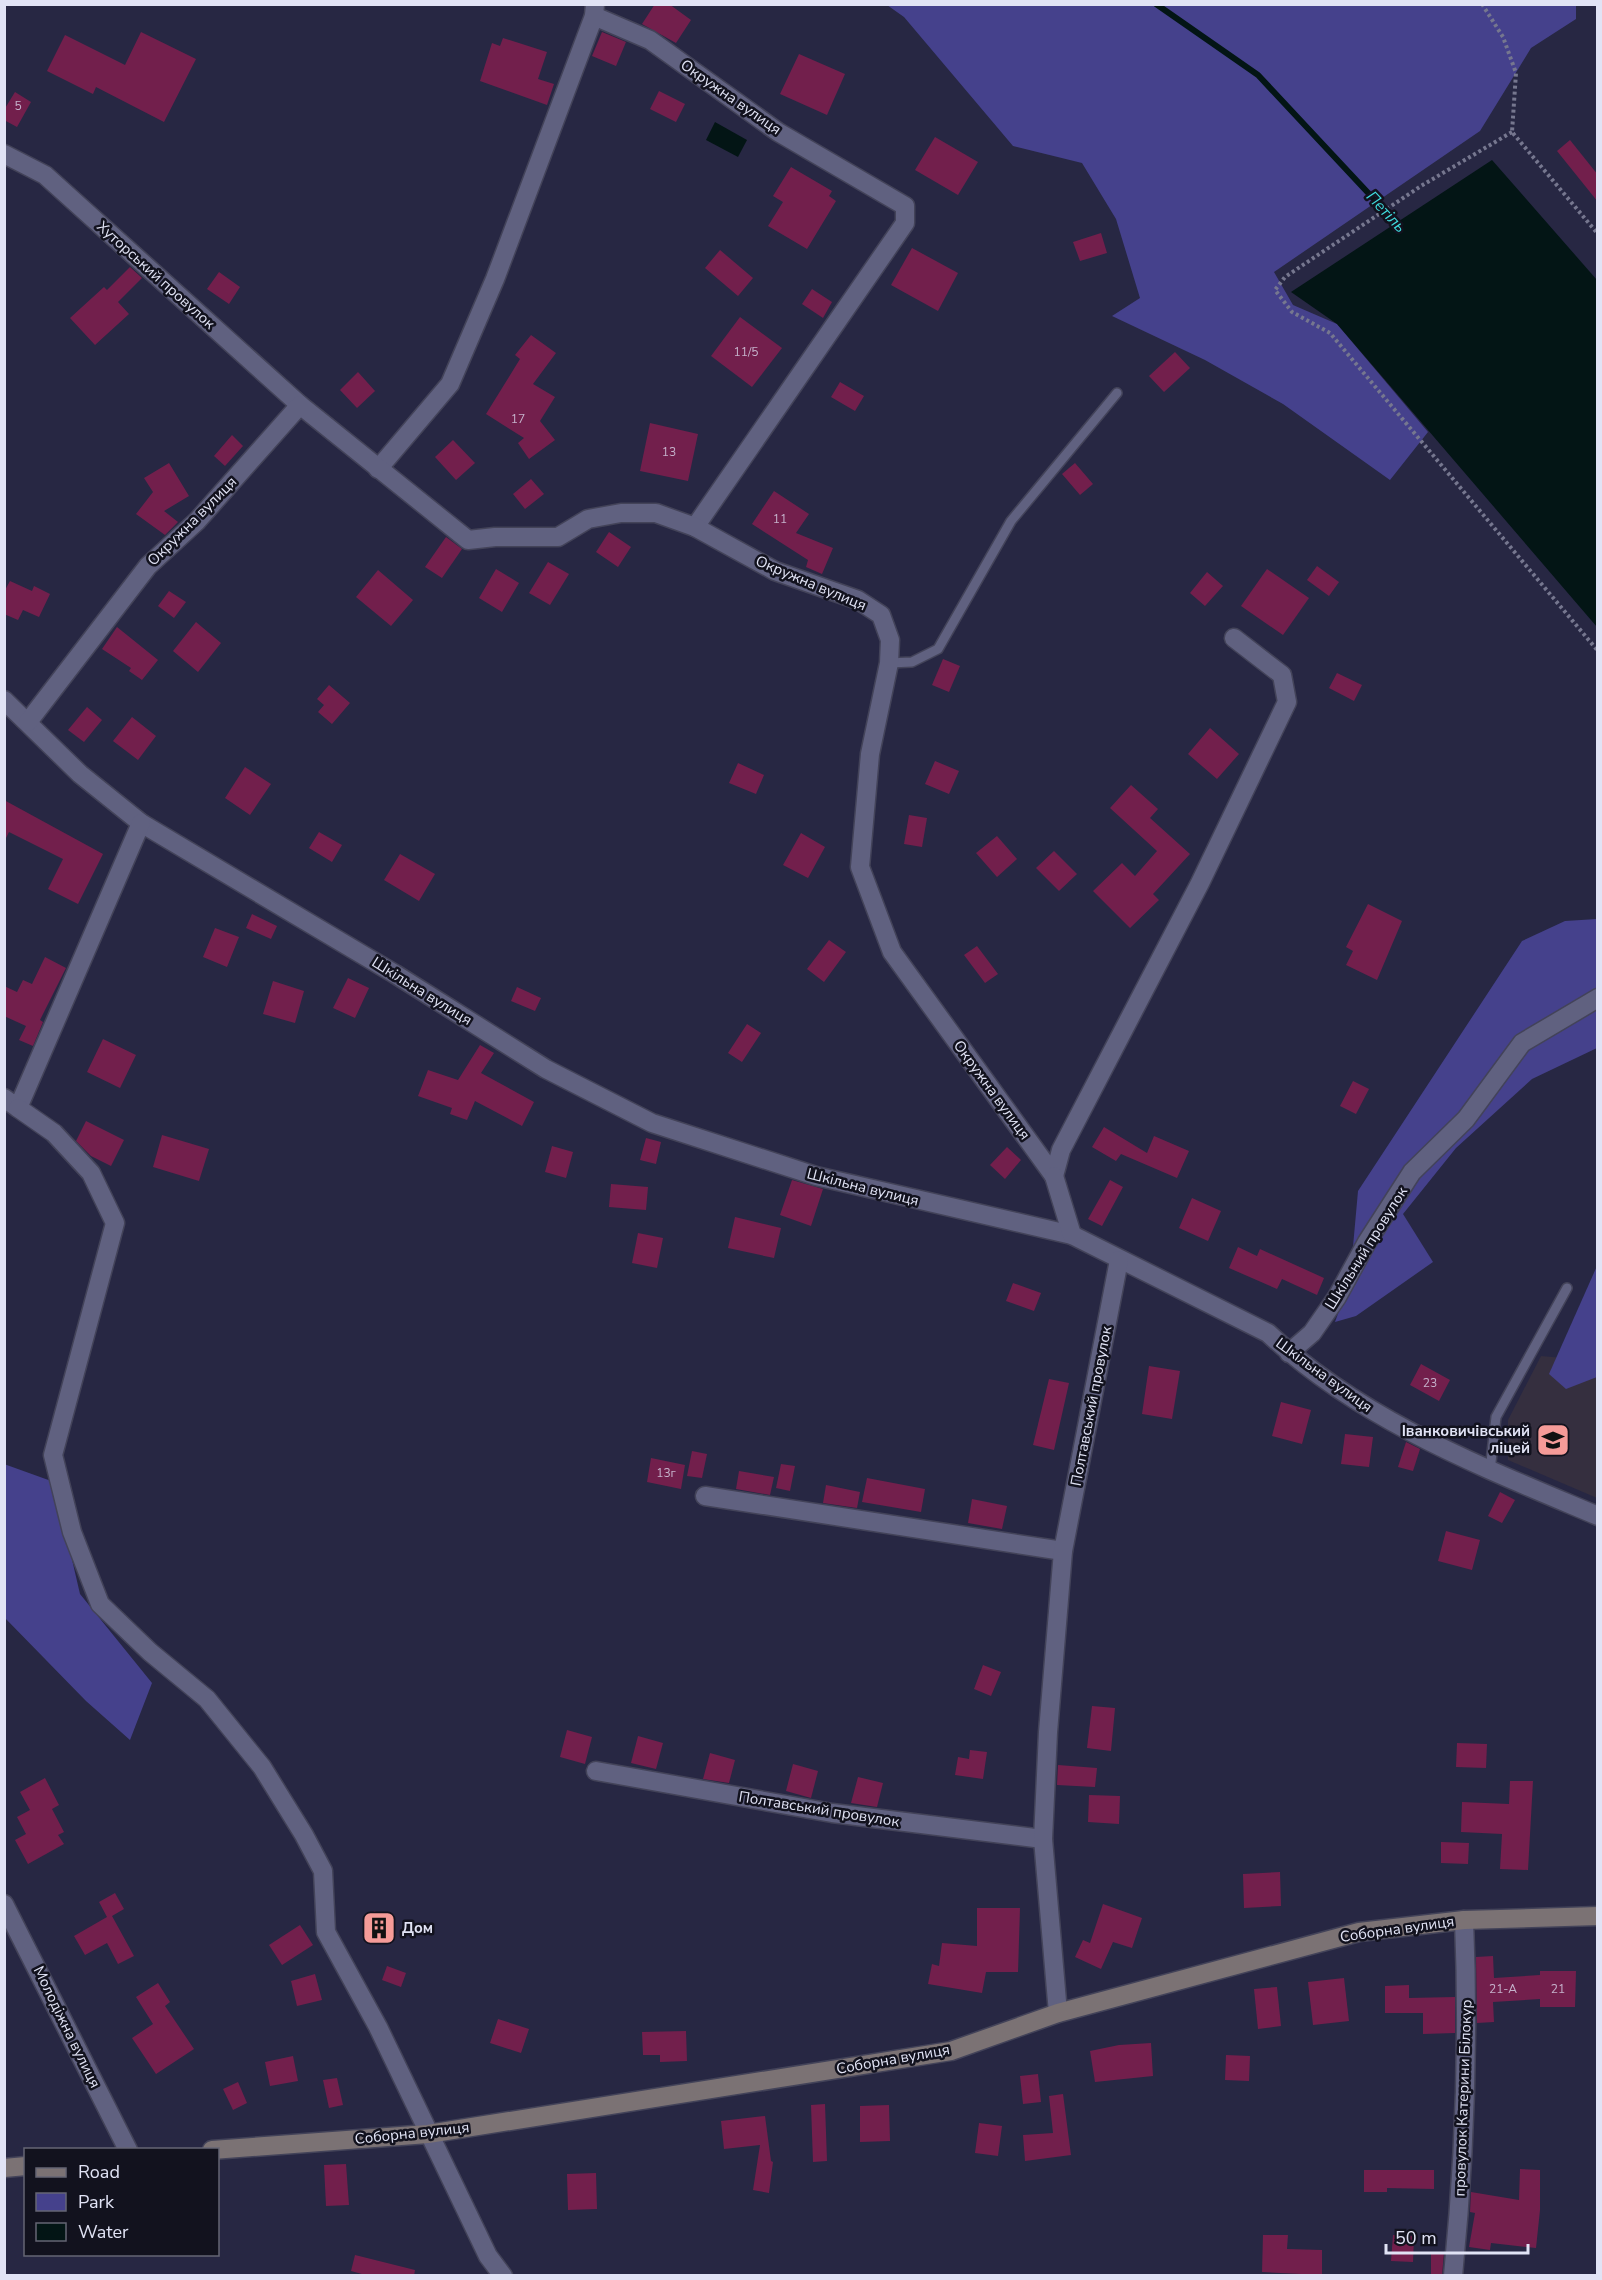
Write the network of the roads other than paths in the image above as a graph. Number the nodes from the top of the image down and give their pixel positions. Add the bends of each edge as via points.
1 (594, 10) edge
2 (4, 154) edge
3 (1117, 393) dead end
4 (300, 405) junction
5 (378, 469) junction
6 (695, 527) junction
7 (1234, 638) dead end
8 (890, 663) junction
9 (4, 700) edge
10 (28, 722) junction
11 (141, 823) junction
12 (1598, 998) edge
13 (11, 1103) edge
14 (1054, 1176) junction
15 (1072, 1235) junction
16 (1119, 1260) junction
17 (1567, 1288) dead end
18 (1289, 1353) junction
19 (1490, 1471) junction
20 (705, 1496) dead end
21 (1598, 1516) edge
22 (1064, 1551) junction
23 (596, 1771) dead end
24 (1043, 1839) junction
25 (4, 1904) edge
26 (1598, 1916) edge
27 (1464, 1920) junction
28 (1058, 2013) junction
29 (428, 2134) junction
30 (127, 2148) edge
31 (219, 2149) edge
32 (24, 2166) edge
33 (4, 2168) edge
34 (503, 2276) edge
35 (1453, 2276) edge

1 - 5 street, Окружна вулиця via 495,279 450,384
1 - 6 street, Окружна вулиця via 650,40 778,132 905,206 905,223
2 - 4 street, Хуторський провулок via 45,175
3 - 8 lane via 1011,521 938,649 912,662
4 - 5 street, Окружна вулиця
4 - 10 street, Окружна вулиця via 197,521 148,566
5 - 6 street, Окружна вулиця via 468,540 558,537 588,519 621,513 656,513
6 - 8 street, Окружна вулиця via 775,571 858,600 881,615 890,640
7 - 14 street via 1282,675 1287,702 1200,883 1061,1150
8 - 14 street, Окружна вулиця via 870,754 860,867 892,952
9 - 10 street, Шкільна вулиця
10 - 11 street, Шкільна вулиця via 80,774
11 - 13 street
11 - 15 street, Шкільна вулиця via 546,1069 652,1123 816,1176
12 - 18 street, Шкільний провулок via 1522,1043 1466,1119 1412,1172 1337,1297 1312,1333
13 - 29 street via 54,1133 91,1173 115,1223 53,1455 72,1532 100,1604 207,1699 262,1767 304,1834 323,1871 326,1932 378,2027
14 - 15 street
15 - 16 street, Шкільна вулиця
16 - 18 street, Шкільна вулиця via 1268,1333
16 - 22 street, Полтавський провулок
17 - 19 lane via 1496,1417
18 - 19 street, Шкільна вулиця via 1389,1422
19 - 21 street, Шкільна вулиця
20 - 22 street
22 - 24 street, Полтавський провулок via 1047,1732
23 - 24 street, Полтавський провулок via 832,1813
24 - 28 street, Полтавський провулок
25 - 30 street, Молодіжна вулиця
26 - 27 street, Соборна вулиця
27 - 28 street, Соборна вулиця via 1359,1932
27 - 35 street, провулок Катерини Білокур via 1468,2021
28 - 29 street, Соборна вулиця via 951,2050
29 - 31 street, Соборна вулиця
29 - 34 street via 488,2256
32 - 33 street

